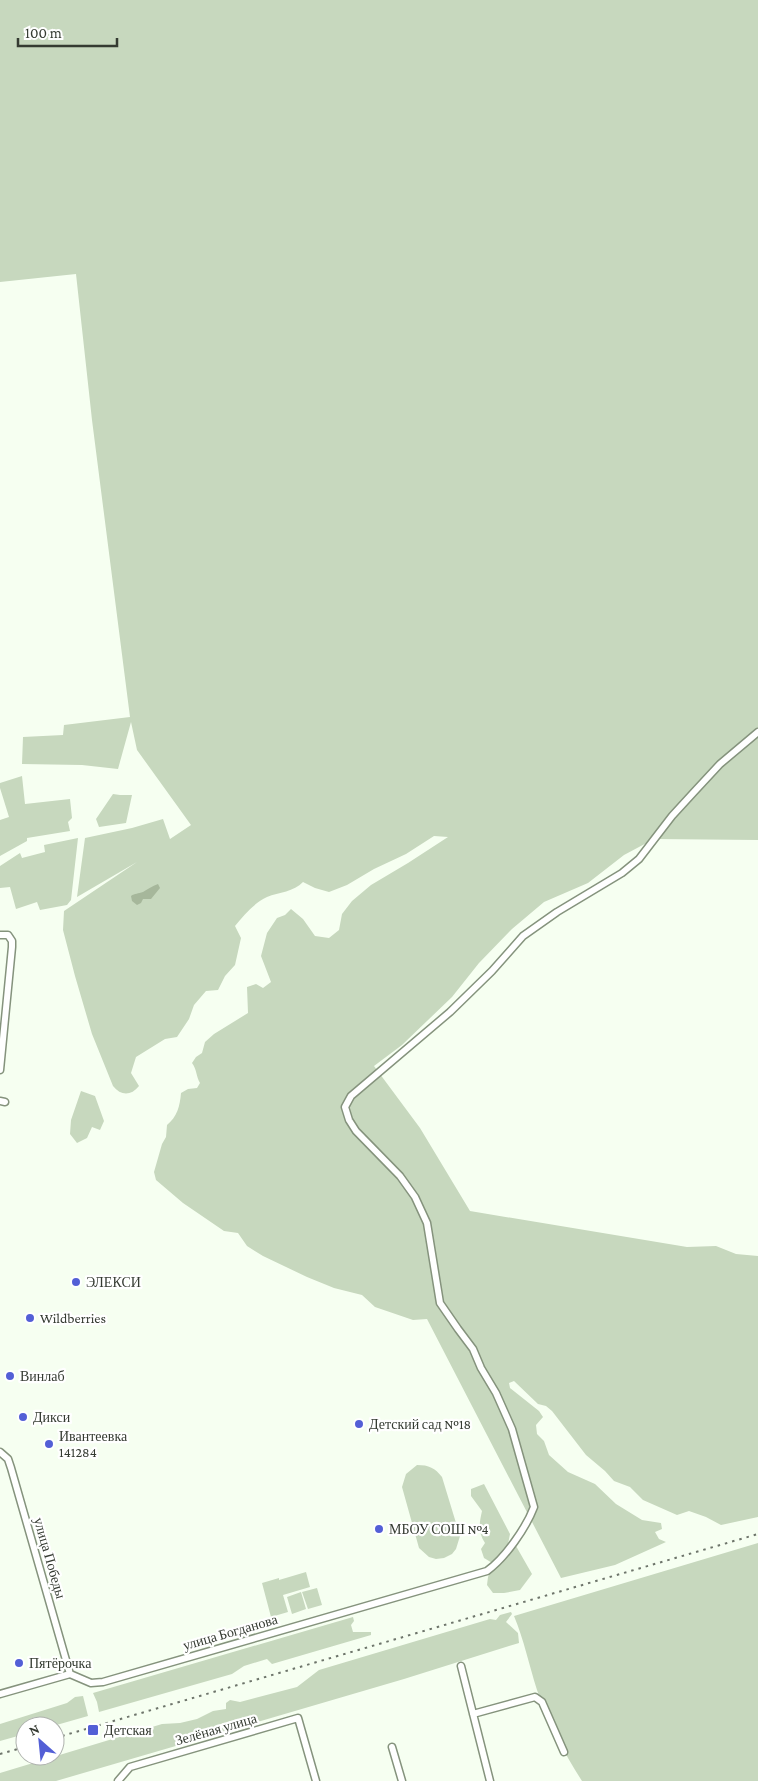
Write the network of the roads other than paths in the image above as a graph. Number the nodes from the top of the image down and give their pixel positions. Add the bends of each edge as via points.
1 (758, 732) edge
2 (0, 935) edge
3 (0, 1070) edge
4 (0, 1452) edge
5 (461, 1666) dead end
6 (70, 1674) junction
7 (0, 1694) edge
8 (473, 1714) junction
9 (392, 1747) dead end
10 (564, 1752) dead end
11 (118, 1781) edge
12 (316, 1781) edge
13 (402, 1781) edge
14 (490, 1781) edge

1 - 6 street, улица Богданова via 720,764 672,816 639,859 523,936 450,1012 351,1096 345,1107 356,1131 400,1176 415,1197 427,1223 440,1302 473,1349 512,1429 534,1507 498,1563 487,1571 468,1577 103,1682 91,1682
2 - 3 street via 8,935 12,941
4 - 6 street, улица Победы via 10,1464
5 - 8 street
6 - 7 street
8 - 10 street via 535,1697 542,1702
8 - 14 street
9 - 13 street
11 - 12 street, Зелёная улица via 130,1767 298,1718

